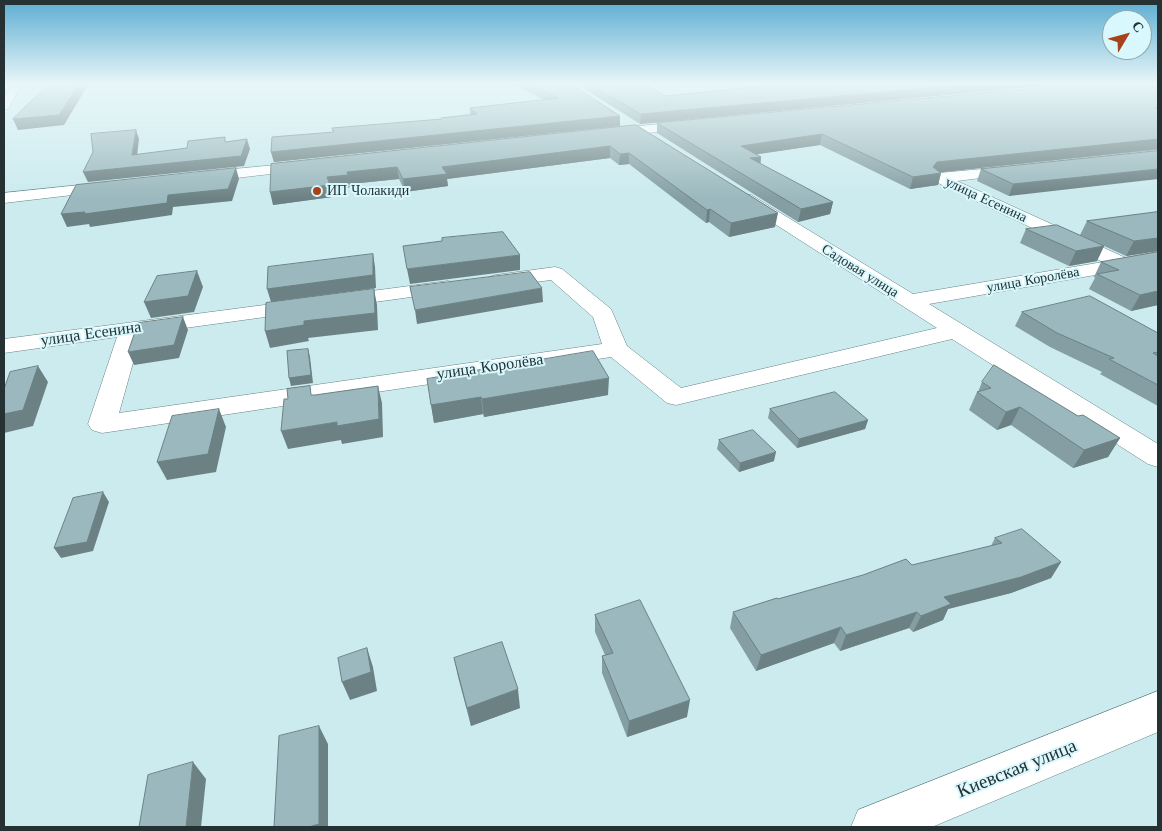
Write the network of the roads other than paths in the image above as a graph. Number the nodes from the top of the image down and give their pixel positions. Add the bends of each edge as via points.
1 (625, 122) edge
2 (706, 124) edge
3 (637, 130) junction
4 (598, 134) edge
5 (662, 146) edge
6 (320, 164) edge
7 (1034, 168) edge
8 (192, 178) edge
9 (122, 186) edge
10 (728, 187) edge
11 (4, 198) edge
12 (1158, 258) edge
13 (1124, 264) junction
14 (908, 301) junction
15 (130, 328) junction
16 (955, 331) junction
17 (4, 346) edge
18 (616, 348) junction
19 (1158, 457) edge
20 (1158, 711) edge
21 (875, 827) edge

1 - 3 street
2 - 3 street
3 - 4 street
3 - 5 street
6 - 8 street
7 - 13 street, улица Есенина via 939,178
9 - 11 street
10 - 14 street, Садовая улица
12 - 13 street, улица Королёва
13 - 14 street, улица Королёва
14 - 16 street, Садовая улица
15 - 17 street, улица Есенина
15 - 18 street, улица Есенина via 555,273 603,314
15 - 18 street, улица Королёва via 102,424
16 - 18 street via 676,398
16 - 19 street, Садовая улица
20 - 21 street, Киевская улица

